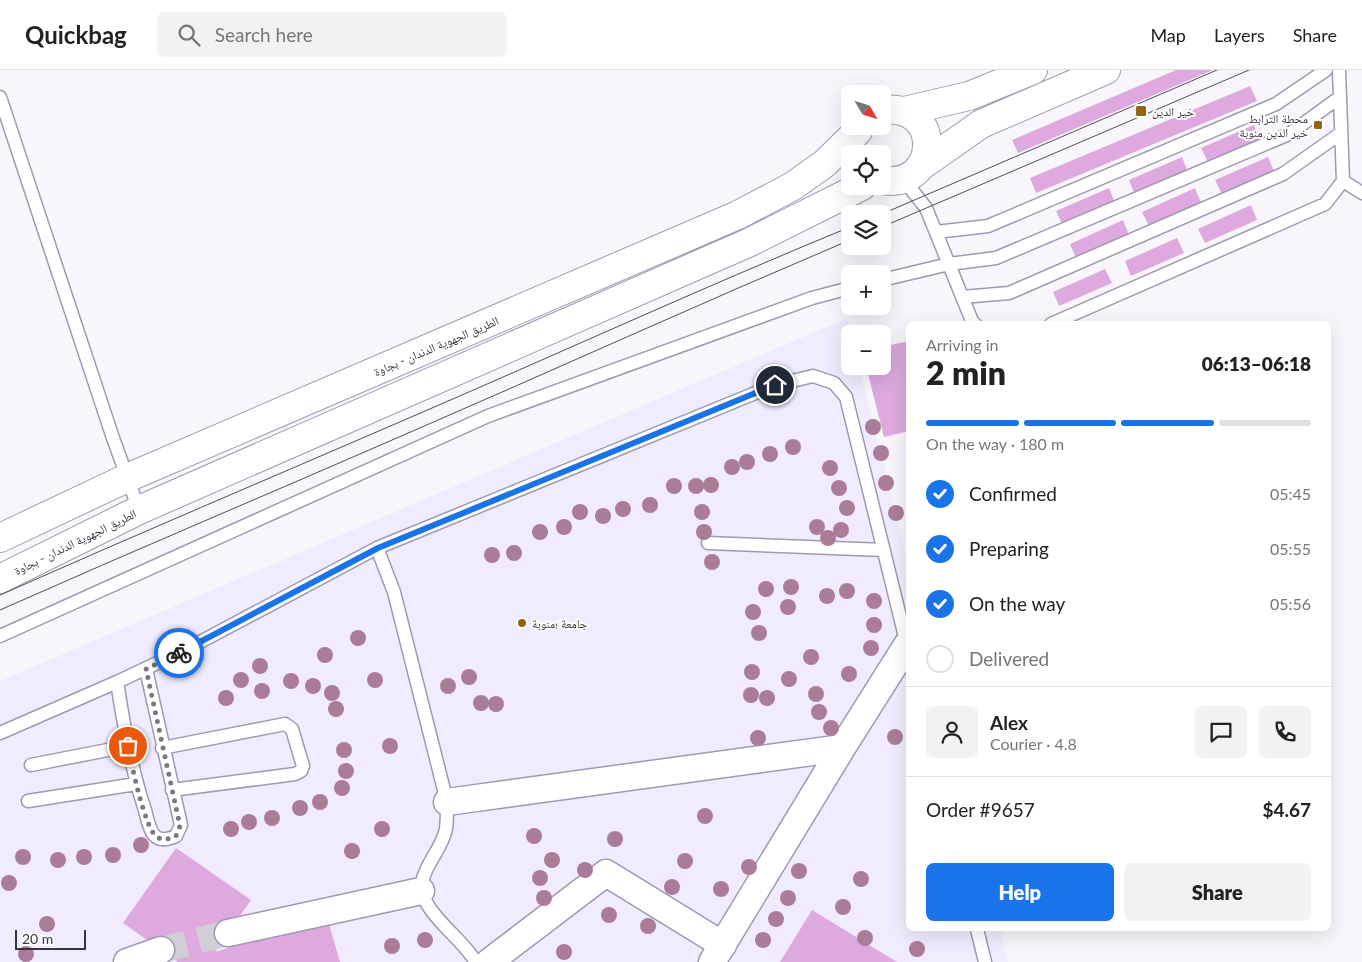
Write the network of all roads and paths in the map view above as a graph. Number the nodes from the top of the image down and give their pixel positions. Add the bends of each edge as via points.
1 (1033, 70) edge
2 (1106, 70) edge
3 (1326, 70) edge
4 (1339, 70) edge
5 (0, 96) edge
6 (1340, 97) junction
7 (893, 110) edge
8 (1341, 133) junction
9 (858, 137) edge
10 (921, 166) junction
11 (891, 181) edge
12 (1343, 181) junction
13 (891, 182) edge
14 (1362, 193) edge
15 (844, 195) edge
16 (936, 232) junction
17 (949, 264) junction
18 (891, 278) edge
19 (841, 290) edge
20 (962, 297) junction
21 (972, 321) edge
22 (1058, 321) edge
23 (127, 478) junction
24 (139, 510) junction
25 (0, 538) edge
26 (708, 543) dead end
27 (378, 548) junction
28 (884, 550) junction
29 (0, 579) edge
30 (0, 636) edge
31 (906, 640) edge
32 (906, 651) edge
33 (146, 669) junction
34 (117, 682) junction
35 (0, 733) edge
36 (128, 746) junction
37 (162, 748) junction
38 (842, 748) junction
39 (31, 765) dead end
40 (136, 784) junction
41 (172, 790) junction
42 (28, 801) dead end
43 (448, 802) junction
44 (421, 892) junction
45 (977, 931) edge
46 (228, 933) tunnel mouth
47 (161, 950) tunnel mouth
48 (718, 953) edge
49 (127, 962) edge
50 (476, 962) edge
51 (489, 962) edge
52 (985, 962) edge

1 - 7 main road via 970,96
2 - 10 main road via 981,124
3 - 16 lane via 1276,104 988,226
4 - 6 lane
5 - 23 lane
6 - 8 lane
6 - 17 lane via 1289,134 996,258
7 - 10 main road via 914,116 926,134 928,145
8 - 12 lane
8 - 20 lane via 1284,174 1009,293
9 - 23 main road, الطريق الجهوية الدندان - بجاوة via 801,181 738,216
10 - 11 main road via 907,178
12 - 14 lane
12 - 22 lane via 1325,204
13 - 16 lane via 911,189 920,198
15 - 24 main road, الطريق الجهوية الدندان - بجاوة via 739,247
16 - 17 lane
17 - 18 lane
17 - 20 lane
19 - 30 lane via 812,298 488,416
20 - 21 lane
23 - 24 lane
23 - 25 main road, الطريق الجهوية الدندان - بجاوة
24 - 29 main road, الطريق الجهوية الدندان - بجاوة
26 - 28 lane
27 - 28 lane via 775,385 813,376 834,383 846,397
27 - 33 lane
27 - 43 lane via 394,592
28 - 31 lane
32 - 38 street
33 - 34 lane
33 - 37 lane
34 - 35 lane
34 - 36 lane
36 - 39 lane
36 - 40 lane
37 - 41 lane
37 - 41 lane via 286,724 292,729 303,766 296,774
38 - 43 street
38 - 48 street
40 - 41 lane via 150,828 162,840 176,836 180,826
40 - 42 lane
43 - 44 lane via 446,830 426,869
44 - 46 street
44 - 50 lane via 436,917
45 - 52 lane
47 - 49 street
48 - 51 street via 606,873

